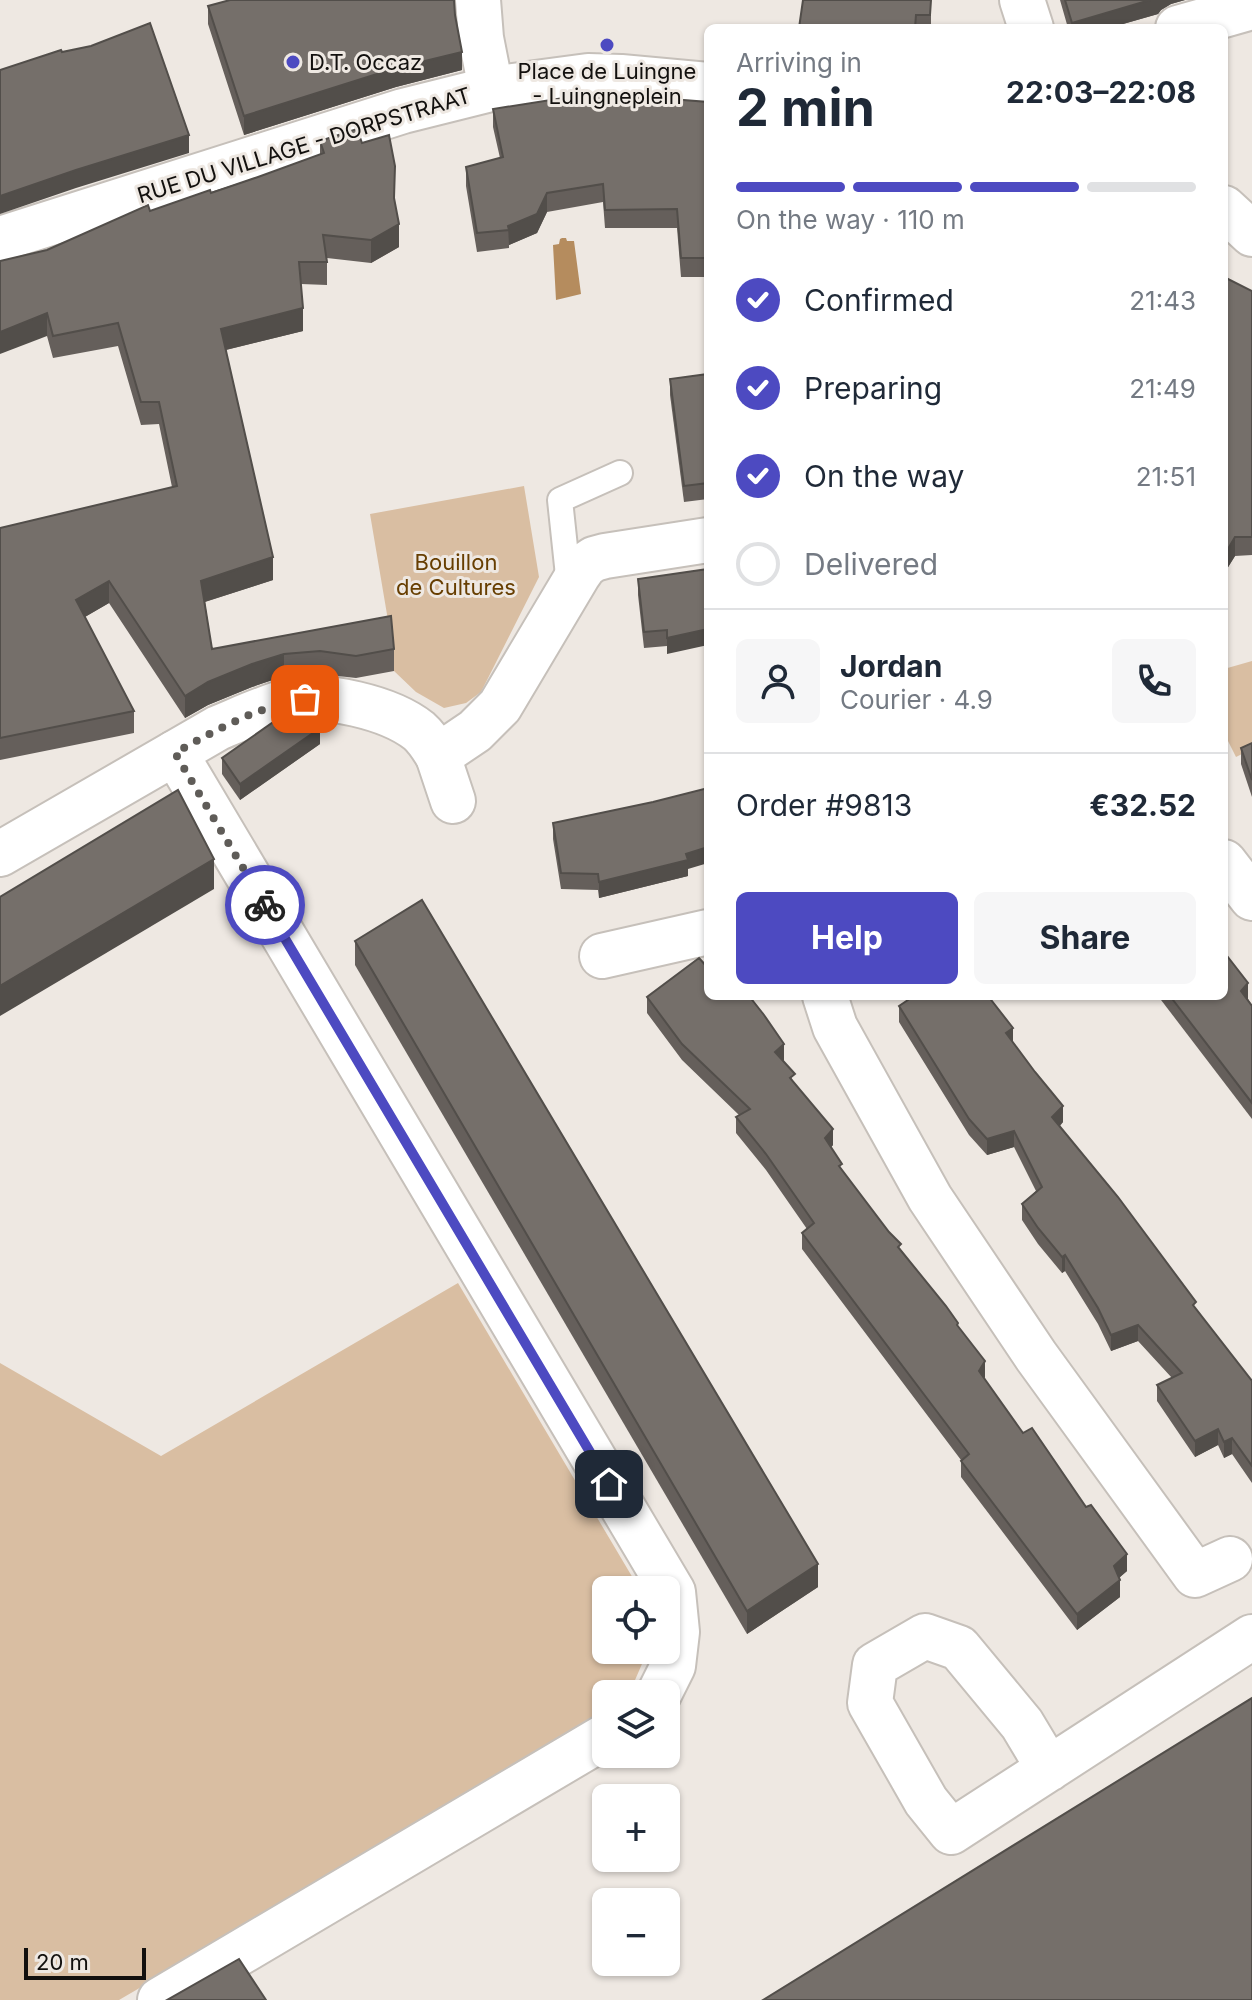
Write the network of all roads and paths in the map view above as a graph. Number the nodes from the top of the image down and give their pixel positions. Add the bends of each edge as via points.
1 (478, 0) edge
2 (1022, 0) edge
3 (1252, 7) edge
4 (1030, 24) edge
5 (1192, 24) edge
6 (704, 85) edge
7 (491, 89) junction
8 (1228, 212) edge
9 (1252, 234) edge
10 (0, 239) edge
11 (620, 473) dead end
12 (704, 541) edge
13 (570, 587) junction
14 (175, 753) junction
15 (438, 756) junction
16 (453, 801) dead end
17 (0, 854) edge
18 (1228, 867) edge
19 (1252, 898) edge
20 (704, 933) edge
21 (602, 956) dead end
22 (826, 1000) edge
23 (1230, 1559) dead end
24 (1252, 1637) edge
25 (666, 1680) edge
26 (592, 1744) edge
27 (1049, 1769) dead end
28 (160, 2000) edge

1 - 7 street
2 - 4 street
3 - 5 street
6 - 7 street, RUE DU VILLAGE - DORPSTRAAT via 588,76
7 - 10 street, RUE DU VILLAGE - DORPSTRAAT via 403,111
8 - 9 street
11 - 13 lane via 560,500
12 - 13 street via 594,559
13 - 15 street via 500,706
14 - 15 street via 256,712 305,699 392,716 417,729
14 - 17 street
14 - 25 street via 673,1592 677,1632
15 - 16 street
18 - 19 street
20 - 21 street
22 - 23 street via 835,1027 930,1198 1036,1356 1195,1575
24 - 27 street
26 - 28 street

